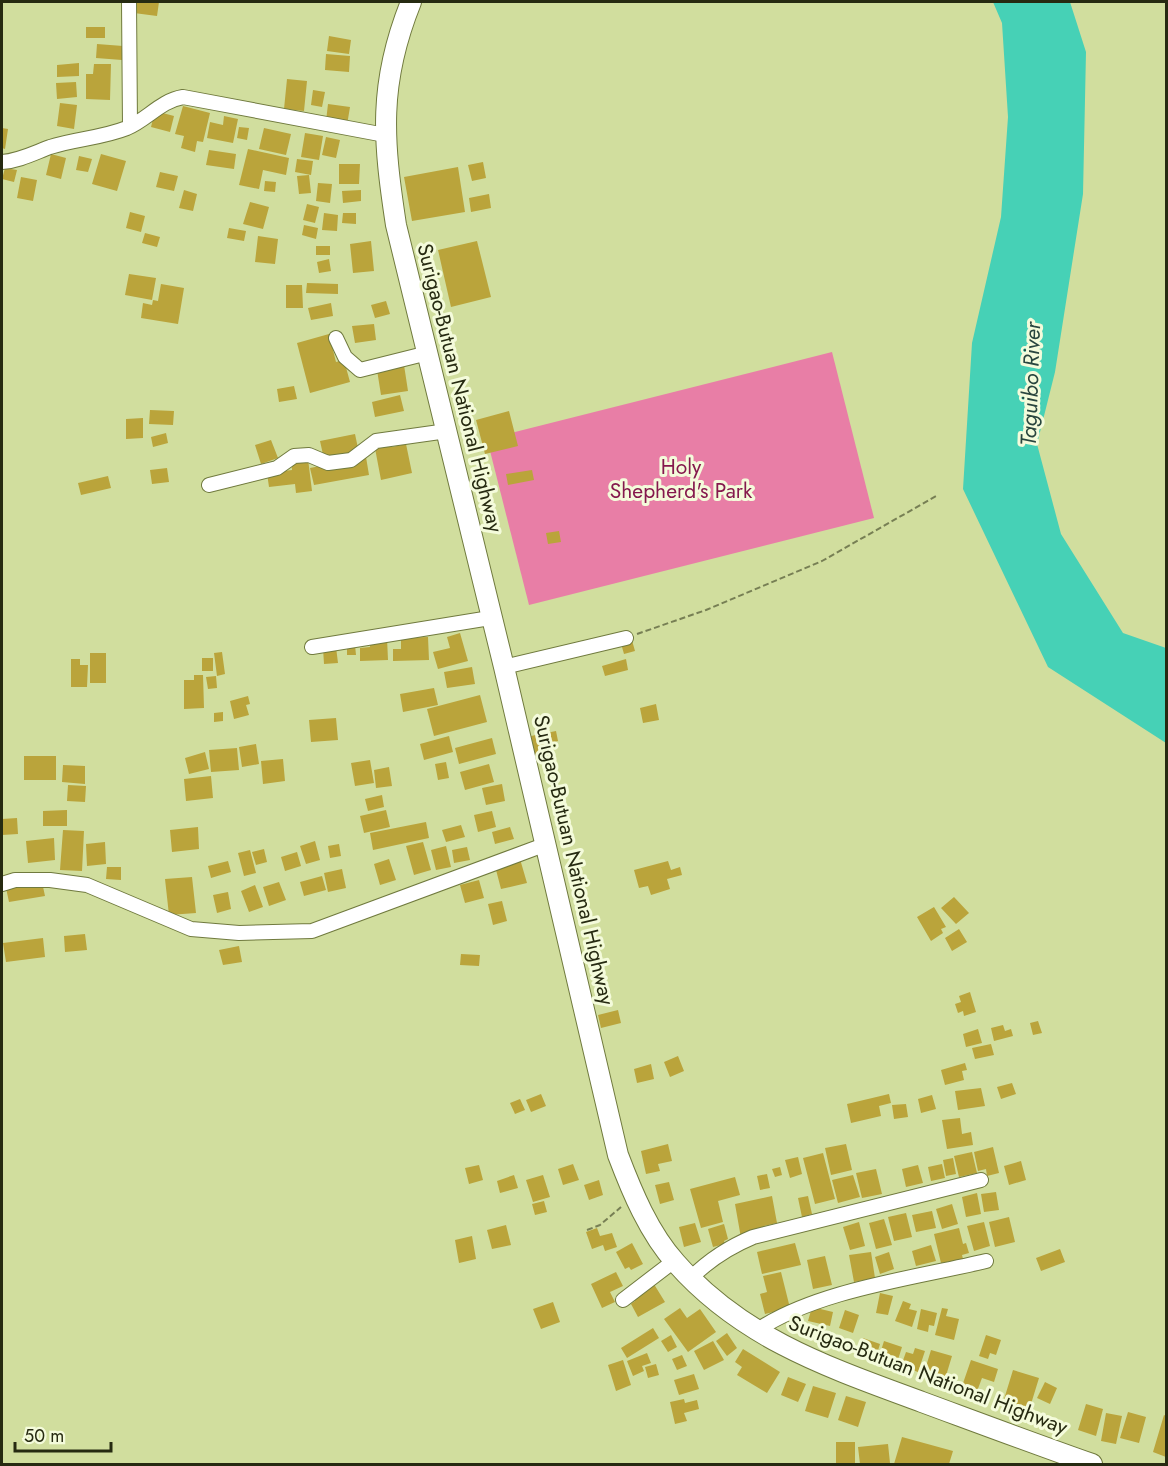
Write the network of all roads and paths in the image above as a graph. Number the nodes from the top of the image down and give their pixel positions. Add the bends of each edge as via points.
1 (129, 2) edge
2 (411, 2) edge
3 (130, 126) junction
4 (385, 135) junction
5 (2, 162) edge
6 (336, 338) dead end
7 (428, 353) junction
8 (447, 431) junction
9 (209, 485) dead end
10 (938, 495) dead end
11 (490, 618) junction
12 (626, 638) joint
13 (312, 647) dead end
14 (504, 667) junction
15 (544, 845) junction
16 (2, 884) edge
17 (981, 1180) dead end
18 (633, 1194) junction
19 (587, 1230) dead end
20 (986, 1261) dead end
21 (674, 1262) junction
22 (691, 1278) junction
23 (623, 1300) dead end
24 (756, 1331) junction
25 (1092, 1464) edge

1 - 3 street
2 - 4 highway, Surigao-Butuan National Highway via 402,23 388,85
3 - 4 street via 170,100 183,97
3 - 5 street
4 - 7 highway, Surigao-Butuan National Highway via 396,225
6 - 7 street via 345,357 360,370
7 - 8 highway, Surigao-Butuan National Highway
8 - 9 street via 376,441 360,455 340,462 294,456 277,468
8 - 11 highway, Surigao-Butuan National Highway
10 - 12 path via 822,561 706,610
11 - 13 street
11 - 14 highway, Surigao-Butuan National Highway
12 - 14 street
14 - 15 highway, Surigao-Butuan National Highway
15 - 16 street via 312,931 239,933 191,929 87,885 50,880
15 - 18 highway, Surigao-Butuan National Highway via 618,1155
17 - 22 street via 753,1237 716,1256
18 - 19 path via 610,1218
18 - 21 highway, Surigao-Butuan National Highway
20 - 24 street via 828,1298 772,1320
21 - 22 highway, Surigao-Butuan National Highway
21 - 23 street
22 - 24 highway, Surigao-Butuan National Highway
24 - 25 highway, Surigao-Butuan National Highway via 848,1375

